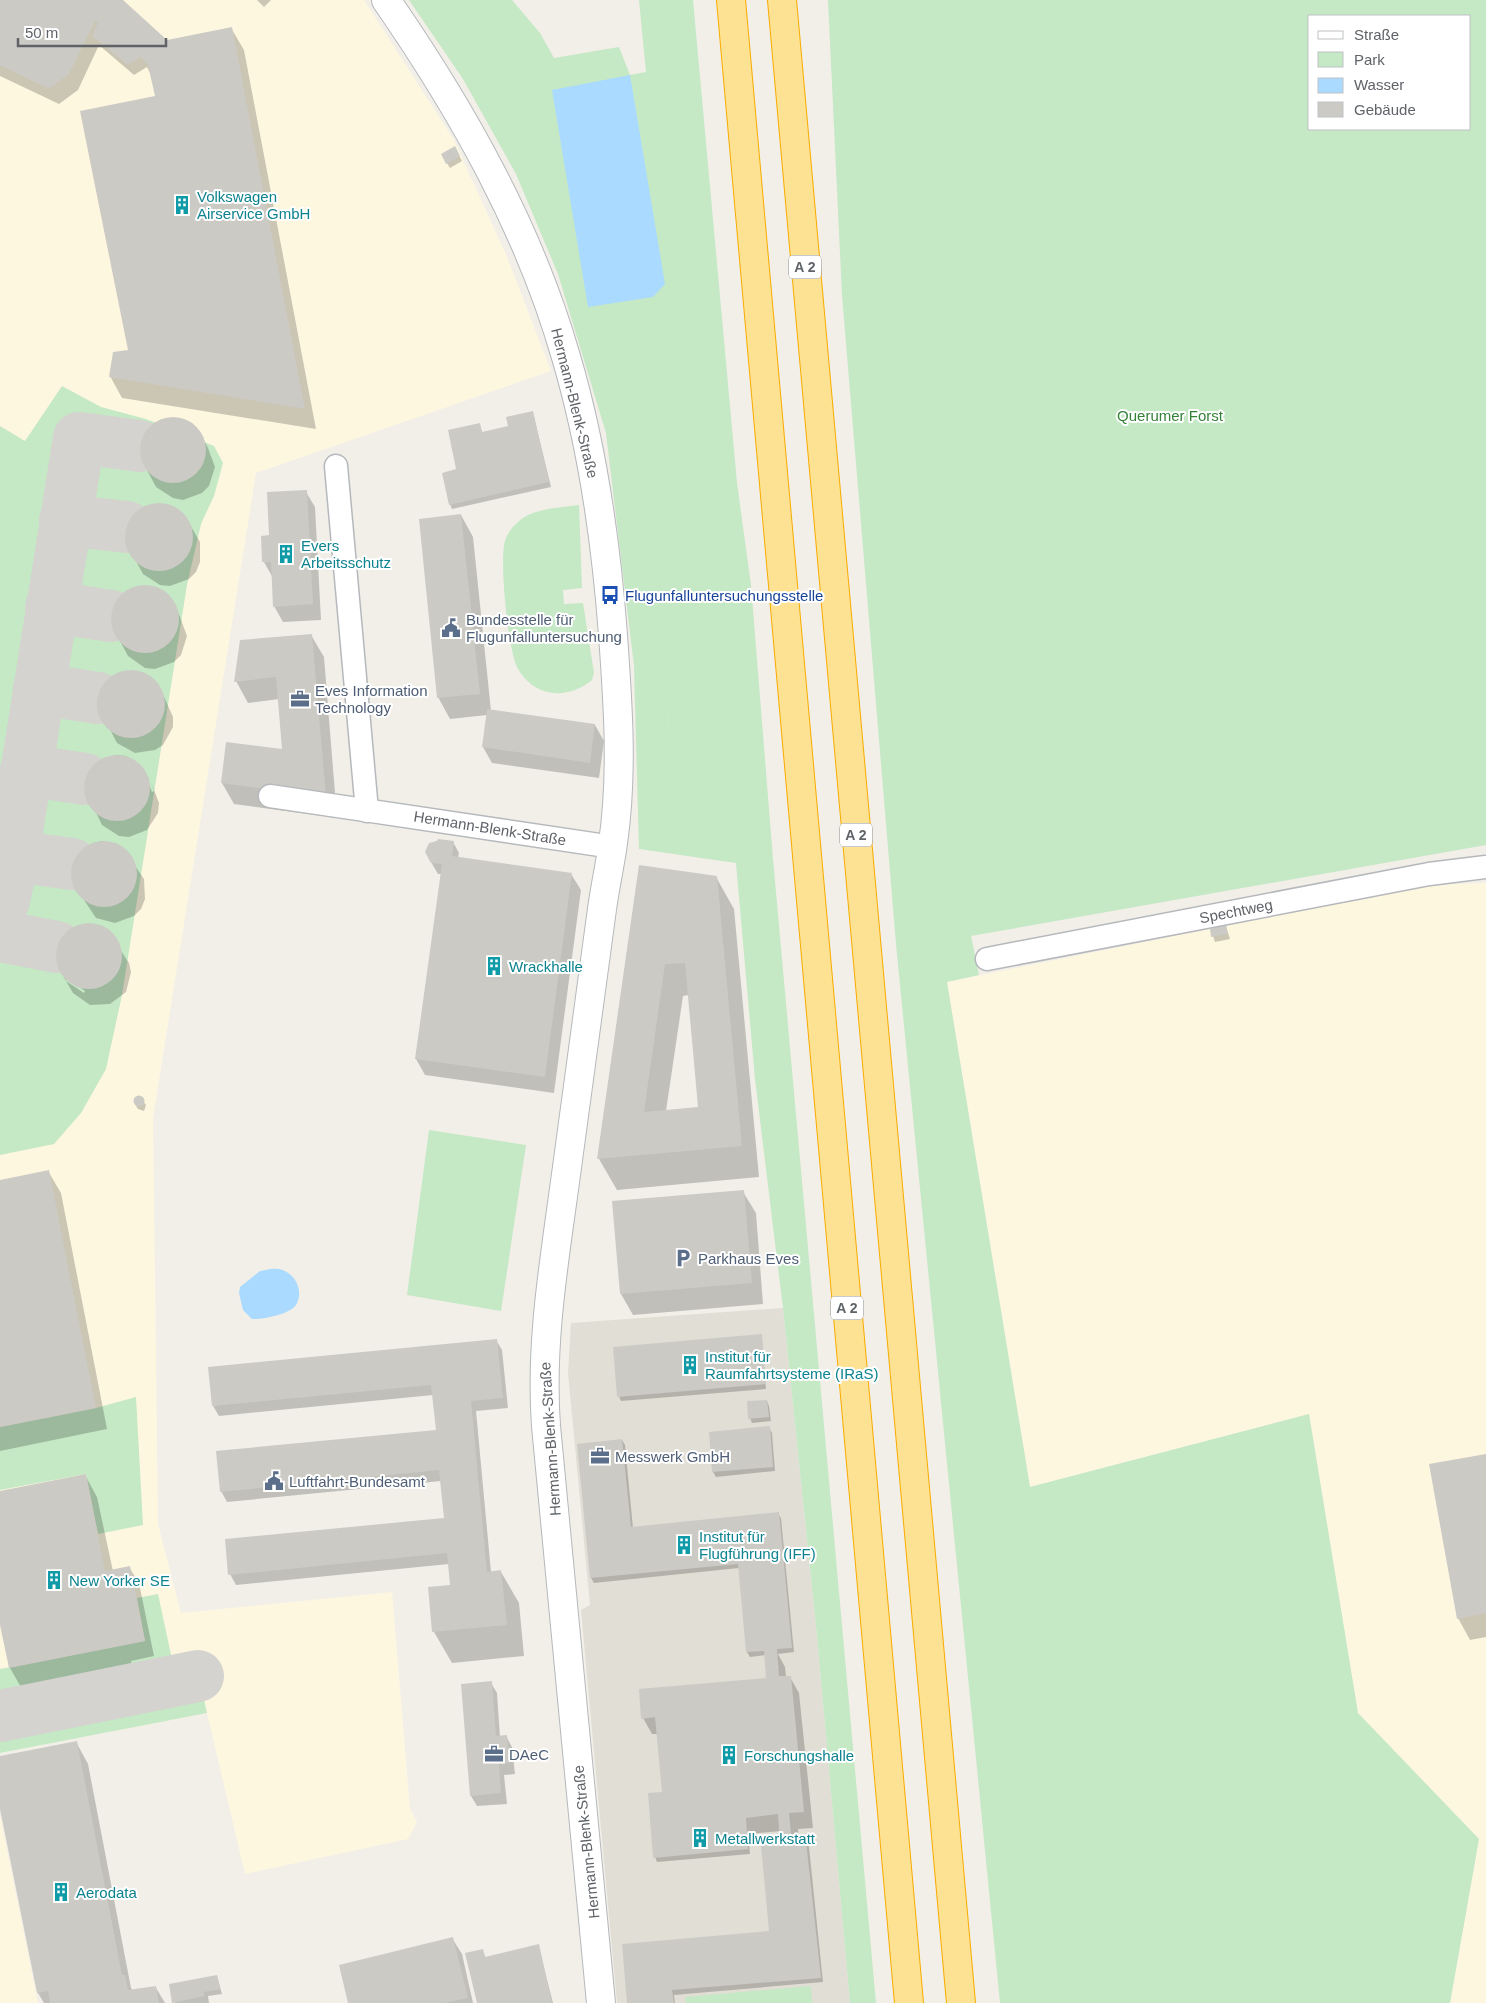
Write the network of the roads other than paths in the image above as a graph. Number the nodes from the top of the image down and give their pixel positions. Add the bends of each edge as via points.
1 (386, 0) edge
2 (721, 0) edge
3 (731, 0) edge
4 (782, 1) edge
5 (737, 67) junction
6 (336, 466) dead end
7 (270, 796) dead end
8 (366, 811) junction
9 (613, 847) junction
10 (1486, 867) edge
11 (987, 959) dead end
12 (601, 2003) edge
13 (909, 2003) edge
14 (961, 2003) edge

1 - 9 street, Hermann-Blenk-Straße via 450,95 488,165 535,268 566,354 597,489 610,596 619,757
2 - 5 highway
3 - 5 highway, A 2
4 - 14 highway, A 2
5 - 13 highway, A 2
6 - 8 street
7 - 8 street, Hermann-Blenk-Straße
8 - 9 street, Hermann-Blenk-Straße
9 - 12 street, Hermann-Blenk-Straße via 550,1288 544,1372 548,1445
10 - 11 street, Spechtweg via 1420,876

